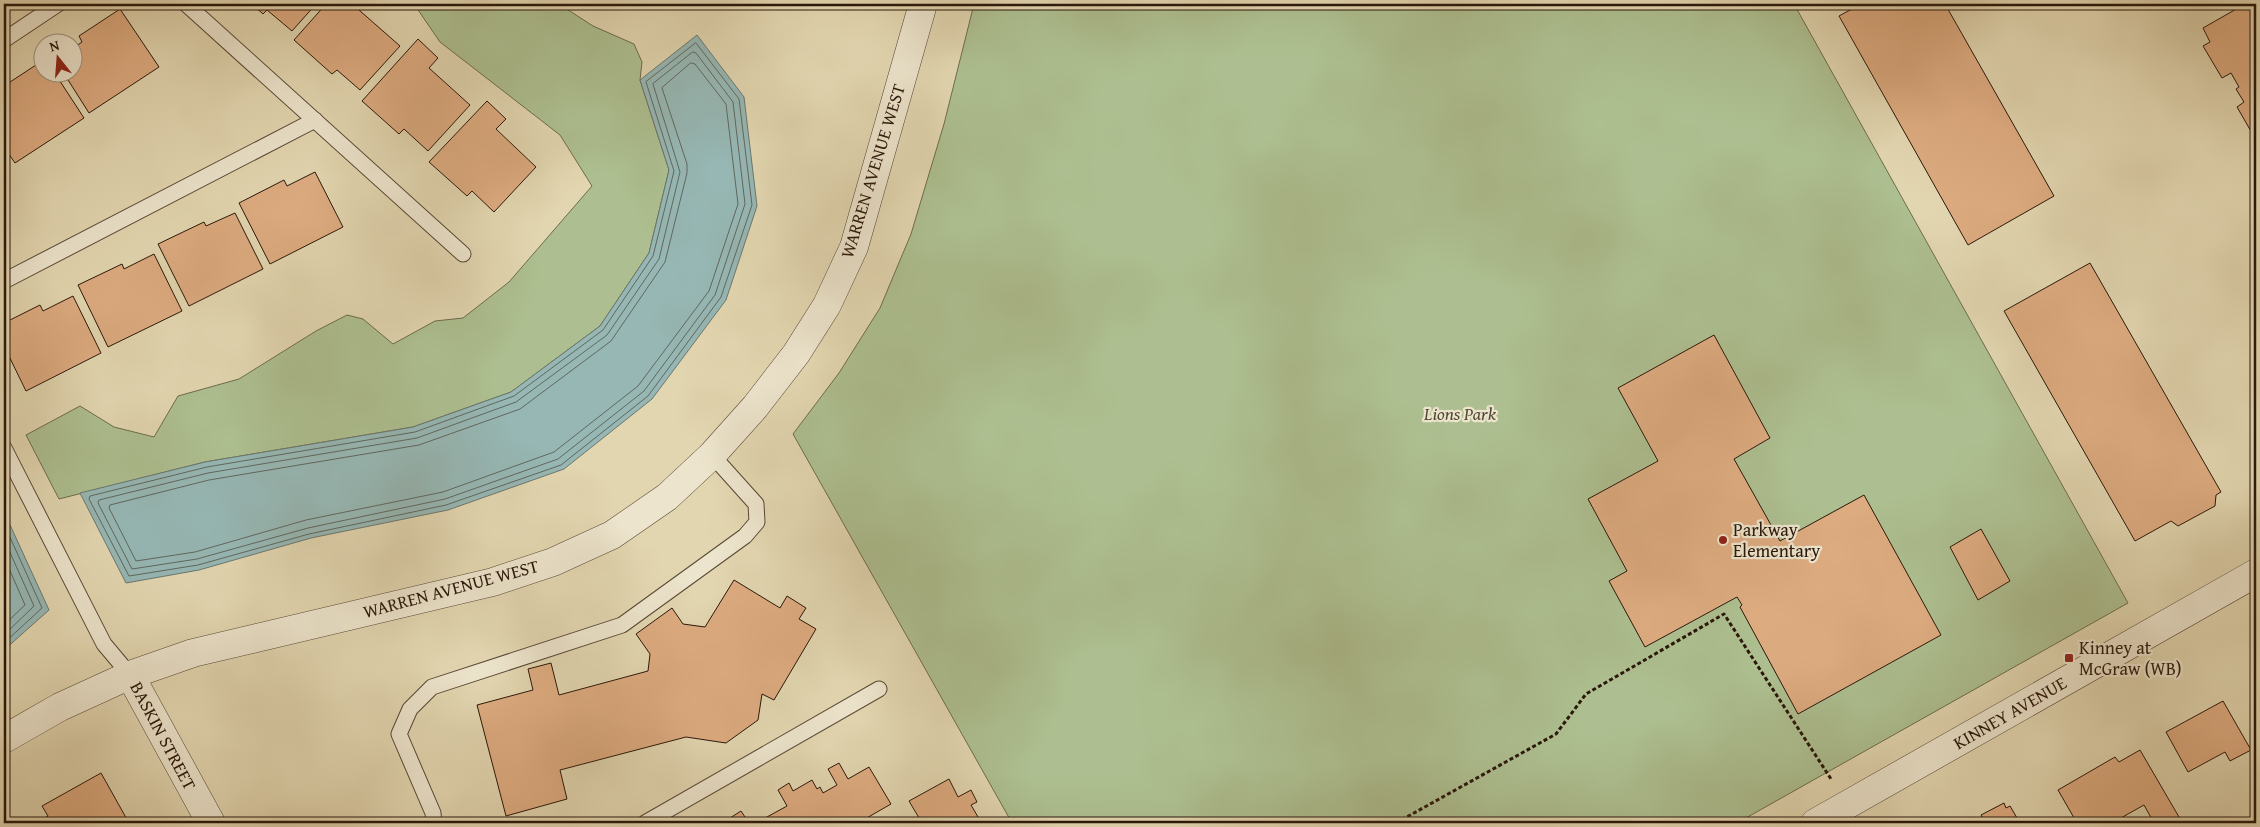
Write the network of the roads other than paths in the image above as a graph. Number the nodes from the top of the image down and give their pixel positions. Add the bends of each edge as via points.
1 (58, 4) edge
2 (186, 4) edge
3 (923, 4) edge
4 (4, 40) edge
5 (315, 120) junction
6 (463, 254) dead end
7 (4, 281) edge
8 (4, 448) edge
9 (712, 455) junction
10 (2256, 573) edge
11 (130, 675) junction
12 (879, 689) dead end
13 (4, 739) edge
14 (211, 823) edge
15 (434, 823) edge
16 (645, 823) edge
17 (1815, 823) edge

1 - 4 lane
2 - 5 lane
3 - 9 street, WARREN AVENUE WEST via 854,247 827,305 796,354 756,407
5 - 6 lane
5 - 7 lane
8 - 11 lane via 104,644
9 - 11 street, WARREN AVENUE WEST via 667,497 612,535 553,562 493,582 193,653
9 - 15 lane via 756,504 757,522 746,536 622,625 432,687 410,709 399,734 433,813
10 - 17 street, KINNEY AVENUE
11 - 13 street, WARREN AVENUE WEST via 60,707
11 - 14 street, BASKIN STREET
12 - 16 lane

